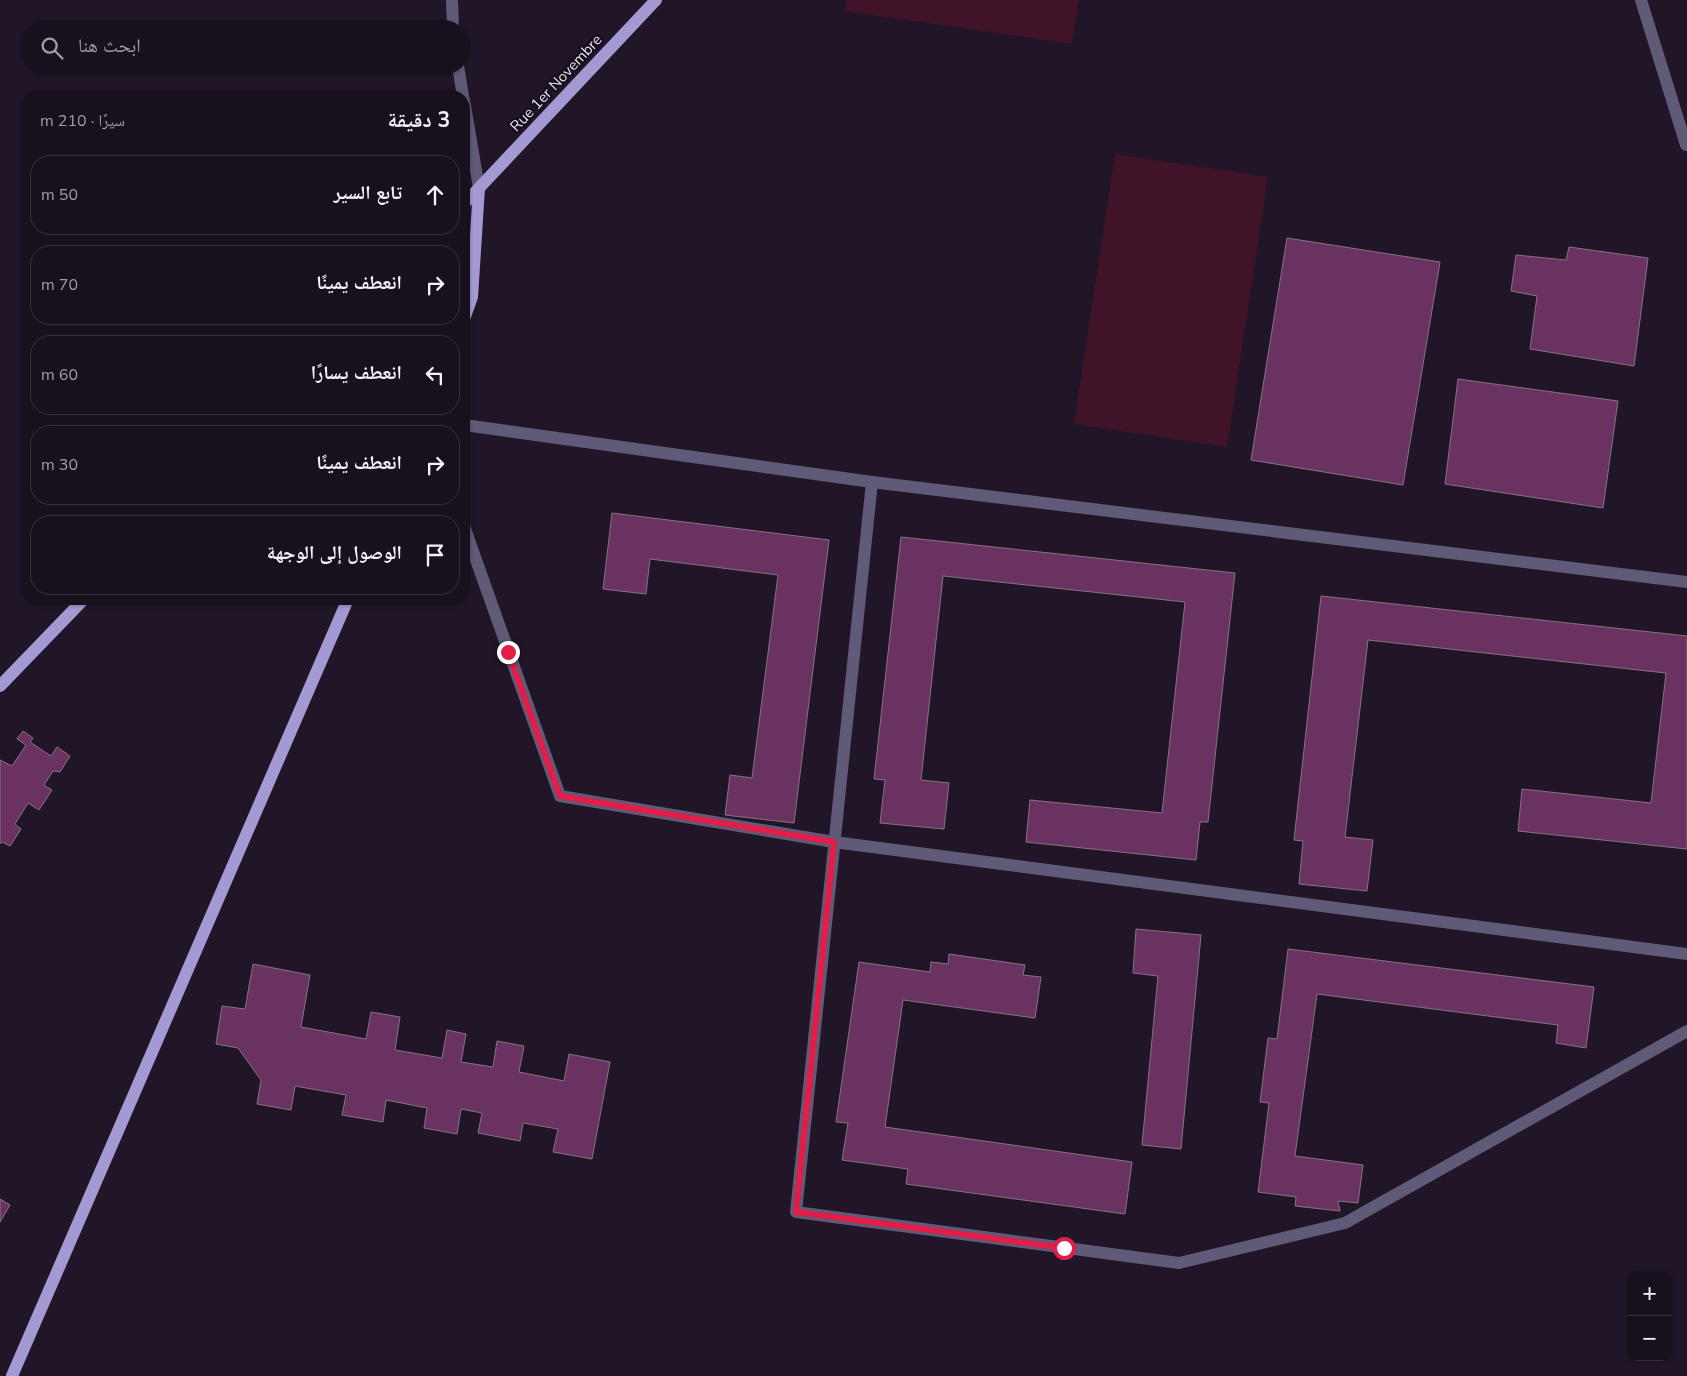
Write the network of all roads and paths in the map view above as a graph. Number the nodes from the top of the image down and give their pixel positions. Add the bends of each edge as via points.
1 (452, 0) edge
2 (656, 0) edge
3 (1641, 0) edge
4 (453, 20) edge
5 (460, 75) edge
6 (462, 90) edge
7 (470, 135) edge
8 (1686, 145) edge
9 (479, 188) junction
10 (470, 198) edge
11 (470, 302) edge
12 (470, 426) edge
13 (872, 482) junction
14 (470, 543) edge
15 (1687, 582) edge
16 (78, 605) edge
17 (345, 605) edge
18 (0, 686) edge
19 (834, 842) junction
20 (1687, 954) edge
21 (1687, 1031) edge
22 (12, 1376) edge

1 - 4 street
2 - 9 main road, Rue 1er Novembre
3 - 8 street
5 - 6 street
7 - 9 street
9 - 10 main road, Rue 1er Novembre
9 - 11 main road
12 - 13 street
13 - 15 street
13 - 19 street
14 - 19 street via 560,796
16 - 18 main road
17 - 22 main road
19 - 20 street
19 - 21 street via 796,1212 1179,1263 1346,1223

